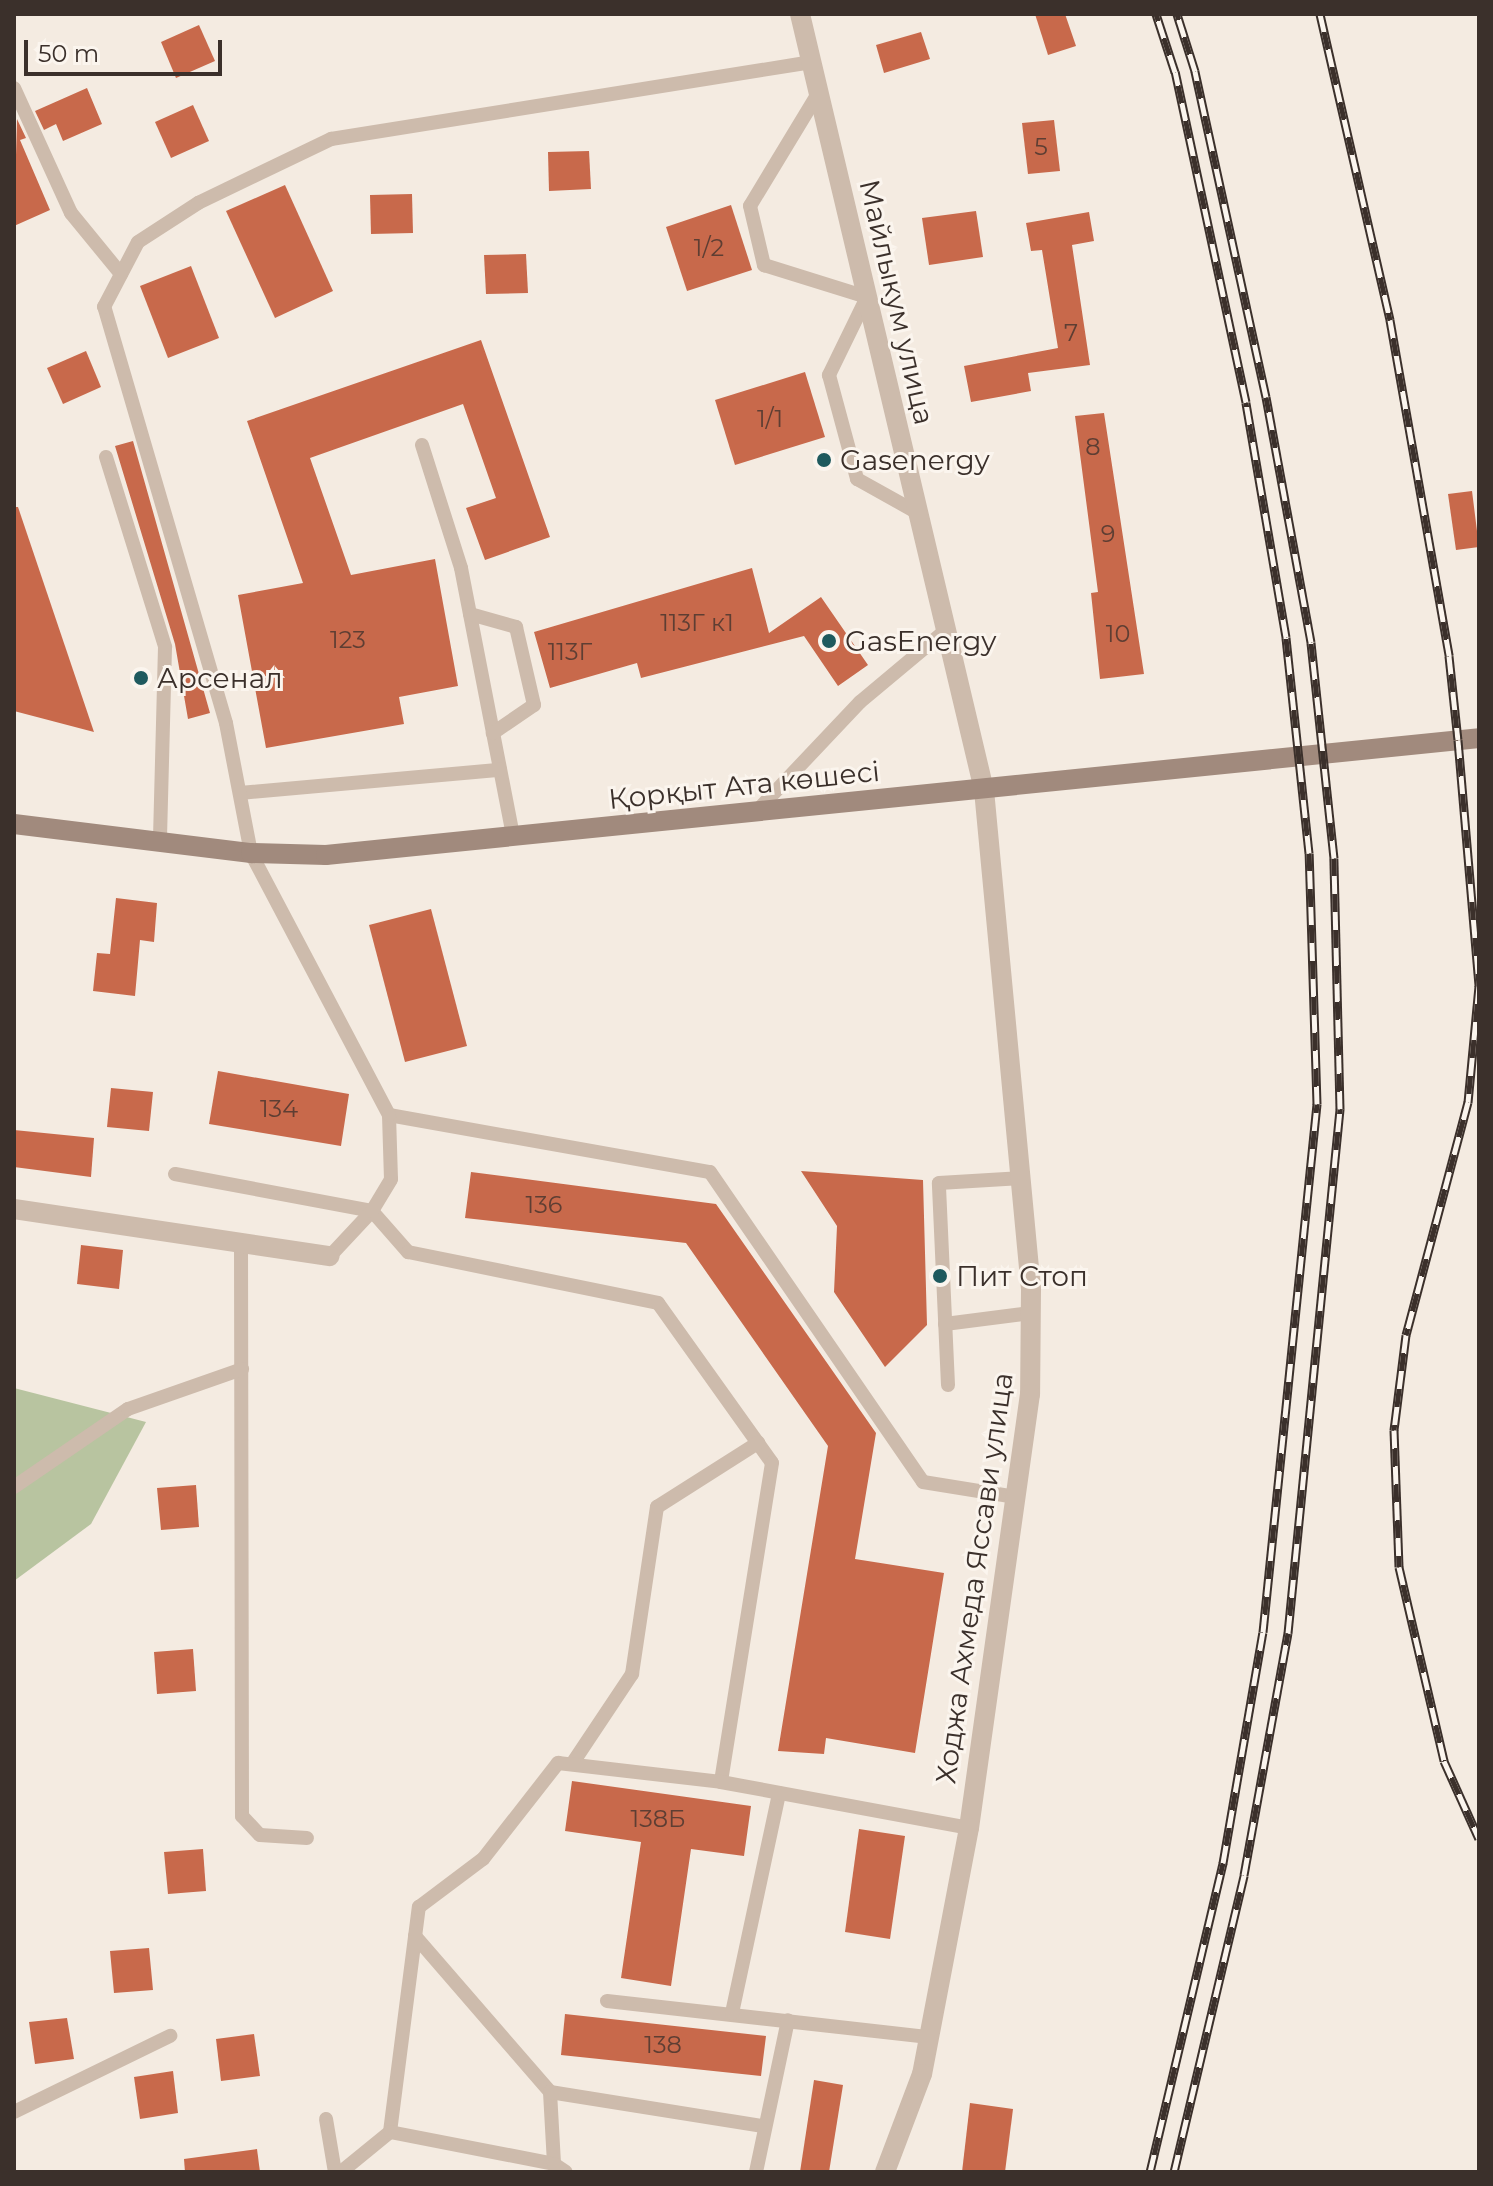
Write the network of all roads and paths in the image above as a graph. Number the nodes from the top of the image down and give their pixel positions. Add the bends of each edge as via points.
1 (800, 14) edge
2 (812, 62) junction
3 (14, 88) edge
4 (819, 92) junction
5 (121, 274) junction
6 (867, 297) junction
7 (422, 445) dead end
8 (106, 457) dead end
9 (918, 513) junction
10 (470, 614) junction
11 (946, 630) junction
12 (493, 733) junction
13 (1479, 738) edge
14 (500, 770) junction
15 (984, 790) junction
16 (240, 793) junction
17 (755, 812) junction
18 (14, 824) edge
19 (513, 836) junction
20 (160, 842) junction
21 (251, 853) junction
22 (389, 1115) junction
23 (175, 1174) dead end
24 (1020, 1178) junction
25 (14, 1209) edge
26 (372, 1211) junction
27 (241, 1244) junction
28 (330, 1256) joint
29 (1031, 1313) junction
30 (945, 1324) junction
31 (242, 1369) junction
32 (948, 1385) dead end
33 (758, 1443) junction
34 (14, 1487) edge
35 (1016, 1497) junction
36 (574, 1761) junction
37 (721, 1782) junction
38 (779, 1793) junction
39 (969, 1828) junction
40 (307, 1838) dead end
41 (415, 1936) junction
42 (607, 2001) dead end
43 (732, 2013) junction
44 (788, 2020) junction
45 (170, 2036) dead end
46 (929, 2037) junction
47 (550, 2092) junction
48 (14, 2112) edge
49 (326, 2119) dead end
50 (763, 2126) junction
51 (390, 2132) junction
52 (560, 2168) edge
53 (338, 2172) edge
54 (756, 2172) edge
55 (885, 2172) edge

1 - 2 street, Майлыкум улица
2 - 4 street, Майлыкум улица
2 - 5 lane via 331,139 198,203 138,242
3 - 5 lane via 71,213
4 - 6 street, Майлыкум улица
4 - 6 lane via 750,206 753,220 764,265
5 - 16 lane via 104,307 226,723
6 - 9 street, Майлыкум улица
6 - 9 lane via 829,375 857,479
7 - 10 lane
8 - 20 lane via 165,647
9 - 11 street, Майлыкум улица
10 - 12 lane
10 - 12 lane via 516,627 534,705
11 - 15 street, Майлыкум улица
11 - 17 lane via 860,702
12 - 14 lane
13 - 15 main road, Қорқыт Ата көшесі
14 - 16 lane
14 - 19 lane
15 - 17 main road, Қорқыт Ата көшесі
15 - 24 street, Ходжа Ахмеда Яссави улица
16 - 21 lane
17 - 19 main road, Қорқыт Ата көшесі
18 - 20 main road, Қорқыт Ата көшесі
19 - 21 main road, Қорқыт Ата көшесі via 326,855
20 - 21 main road, Қорқыт Ата көшесі
21 - 22 lane
22 - 26 lane via 391,1179
22 - 35 lane via 710,1172 923,1482
23 - 26 lane
24 - 29 street, Ходжа Ахмеда Яссави улица
24 - 30 lane via 939,1183
25 - 27 street
26 - 28 lane
26 - 33 lane via 408,1252 658,1303
27 - 28 street
27 - 31 lane
29 - 30 lane
29 - 35 street, Ходжа Ахмеда Яссави улица via 1030,1394
30 - 32 lane
31 - 34 lane via 128,1409
31 - 40 lane via 242,1816 260,1835
33 - 36 lane via 657,1507 632,1674
33 - 37 lane via 772,1463
35 - 39 street, Ходжа Ахмеда Яссави улица
36 - 37 lane
36 - 41 lane via 544,1773 483,1859 419,1907
37 - 38 lane
38 - 39 lane
38 - 43 lane
39 - 46 street, Ходжа Ахмеда Яссави улица
41 - 47 lane
41 - 51 lane
42 - 43 lane
43 - 44 lane
44 - 46 lane
44 - 50 lane
45 - 48 lane
46 - 55 street, Ходжа Ахмеда Яссави улица
47 - 50 lane
47 - 52 lane
49 - 53 lane
50 - 54 lane
51 - 52 lane
51 - 53 lane

